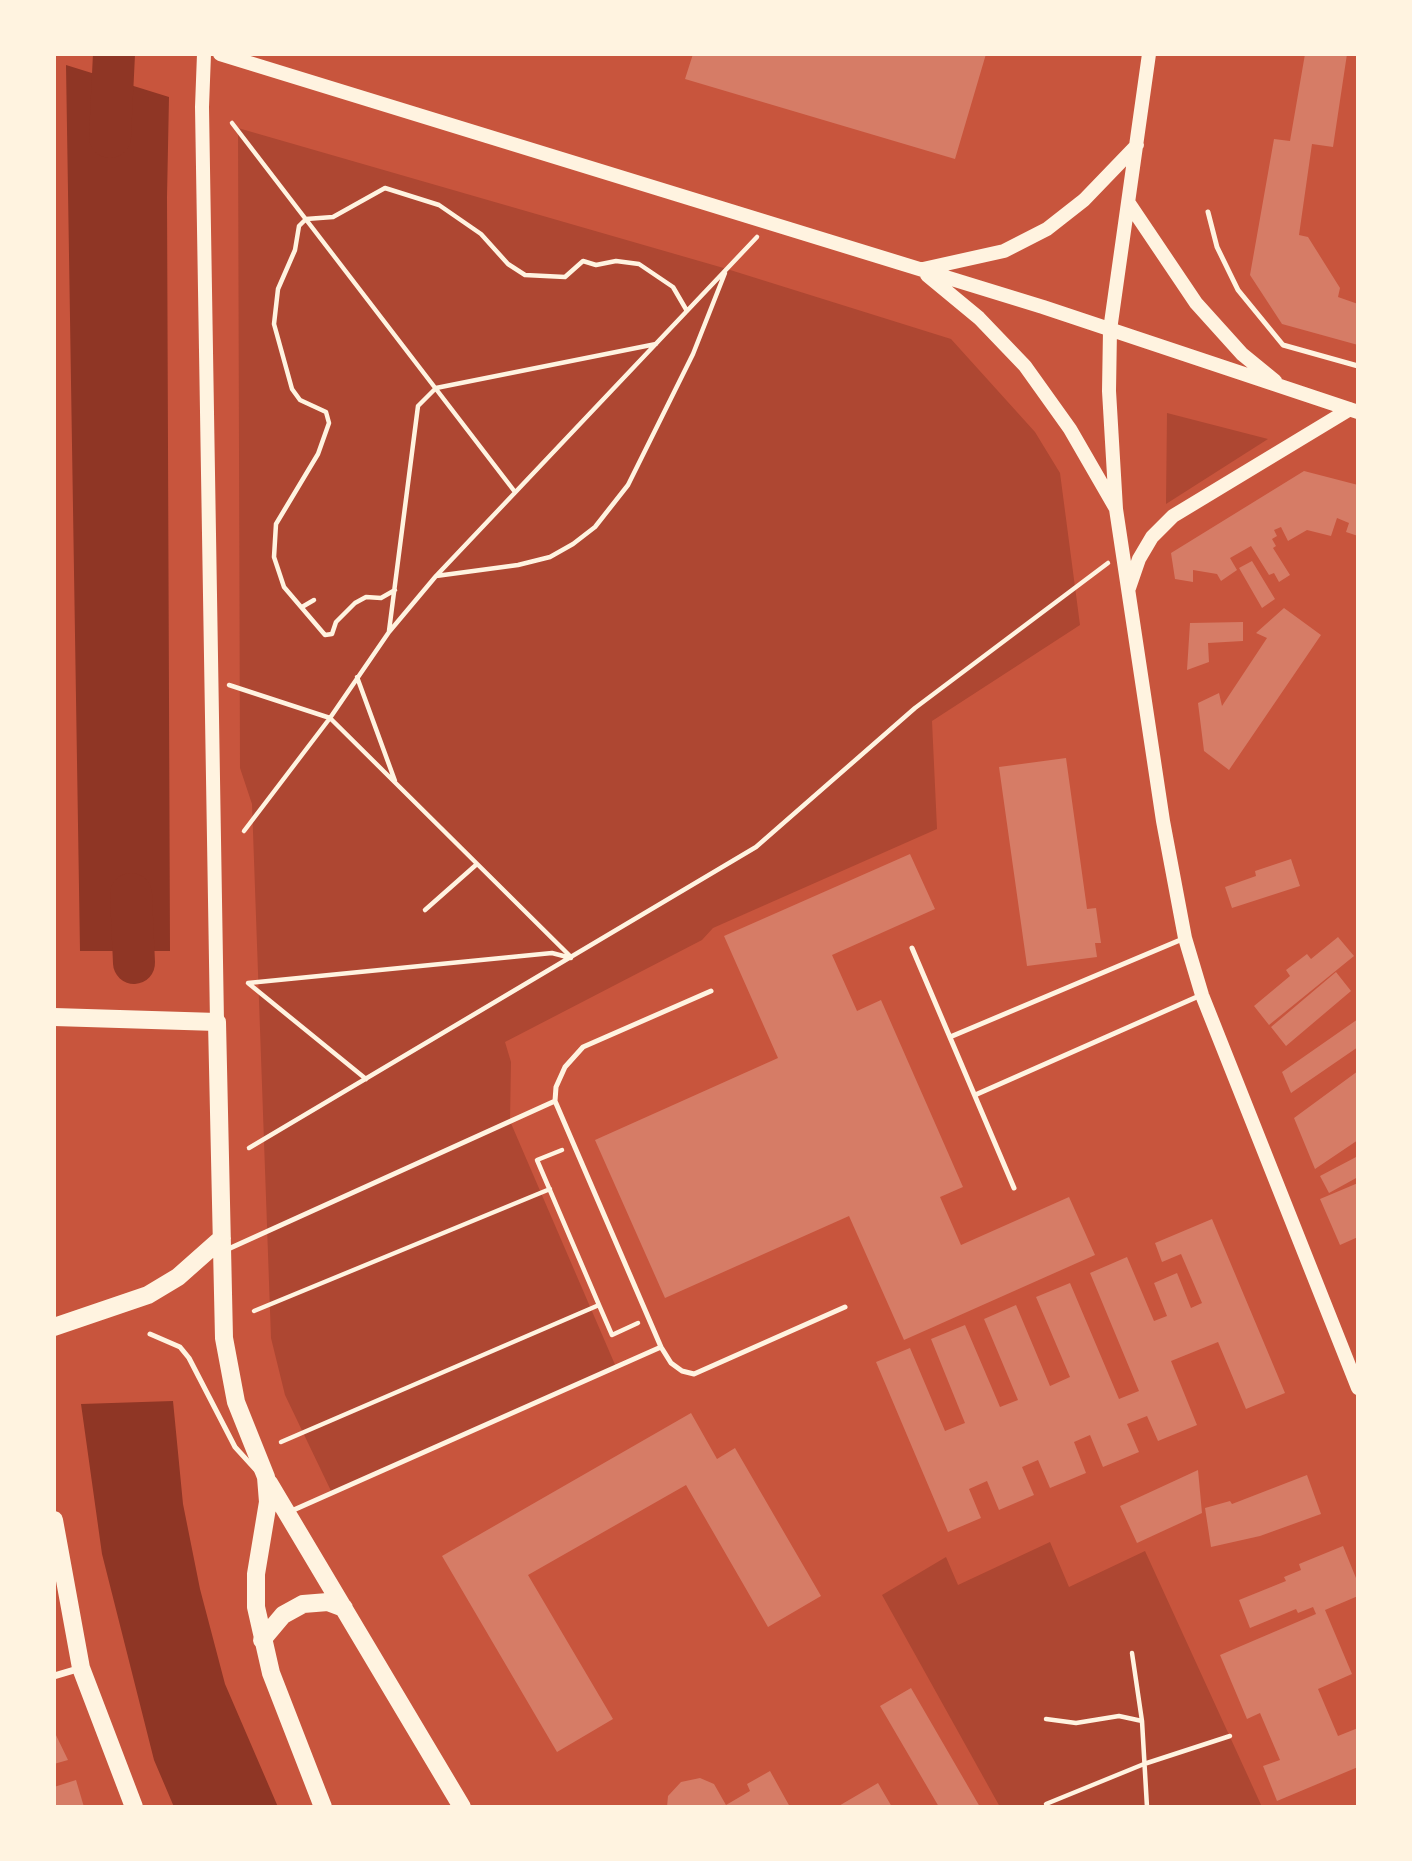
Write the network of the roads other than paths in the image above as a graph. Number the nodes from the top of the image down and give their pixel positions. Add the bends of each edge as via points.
1 (204, 54) edge
2 (220, 54) edge
3 (1149, 54) edge
4 (1137, 145) junction
5 (1128, 202) junction
6 (1208, 212) dead end
7 (920, 269) junction
8 (1110, 330) junction
9 (1358, 366) edge
10 (1282, 387) junction
11 (1354, 410) edge
12 (1116, 509) junction
13 (1128, 590) junction
14 (1185, 938) junction
15 (912, 948) dead end
16 (711, 991) dead end
17 (1202, 995) junction
18 (54, 1017) edge
19 (217, 1022) junction
20 (950, 1037) junction
21 (975, 1095) junction
22 (555, 1101) junction
23 (1014, 1188) dead end
24 (222, 1245) junction
25 (845, 1307) dead end
26 (54, 1327) edge
27 (150, 1334) dead end
28 (661, 1347) junction
29 (1358, 1388) edge
30 (266, 1477) junction
31 (287, 1513) junction
32 (54, 1520) edge
33 (344, 1608) junction
34 (262, 1640) junction
35 (81, 1668) junction
36 (54, 1676) edge
37 (134, 1807) edge
38 (323, 1807) edge
39 (462, 1807) edge

1 - 19 main road
2 - 7 main road
3 - 4 main road
4 - 5 main road
4 - 7 main road via 1084,200 1047,229 1004,251
5 - 8 main road
5 - 10 main road via 1196,303 1242,354
6 - 9 lane via 1217,247 1238,290 1283,345
7 - 8 main road
7 - 12 main road via 979,318 1025,366 1070,429
8 - 10 main road
8 - 12 main road
10 - 11 main road
11 - 13 main road via 1173,516 1152,537
12 - 13 main road
13 - 14 main road
14 - 17 main road
14 - 20 lane
15 - 20 lane
16 - 22 lane via 583,1047 565,1067
17 - 21 lane
17 - 29 main road
18 - 19 main road
19 - 24 main road
20 - 21 lane
21 - 23 lane
22 - 24 lane
22 - 28 lane
24 - 26 main road via 135,1301
24 - 30 main road via 228,1363 244,1426
25 - 28 lane via 694,1374 671,1363
27 - 30 lane via 180,1347 189,1357 235,1447
28 - 31 lane
30 - 31 main road
30 - 34 main road via 268,1516 255,1590
31 - 33 main road
32 - 35 main road
33 - 34 main road via 328,1602 303,1604 283,1615
33 - 39 main road
34 - 38 main road
35 - 36 street
35 - 37 main road

